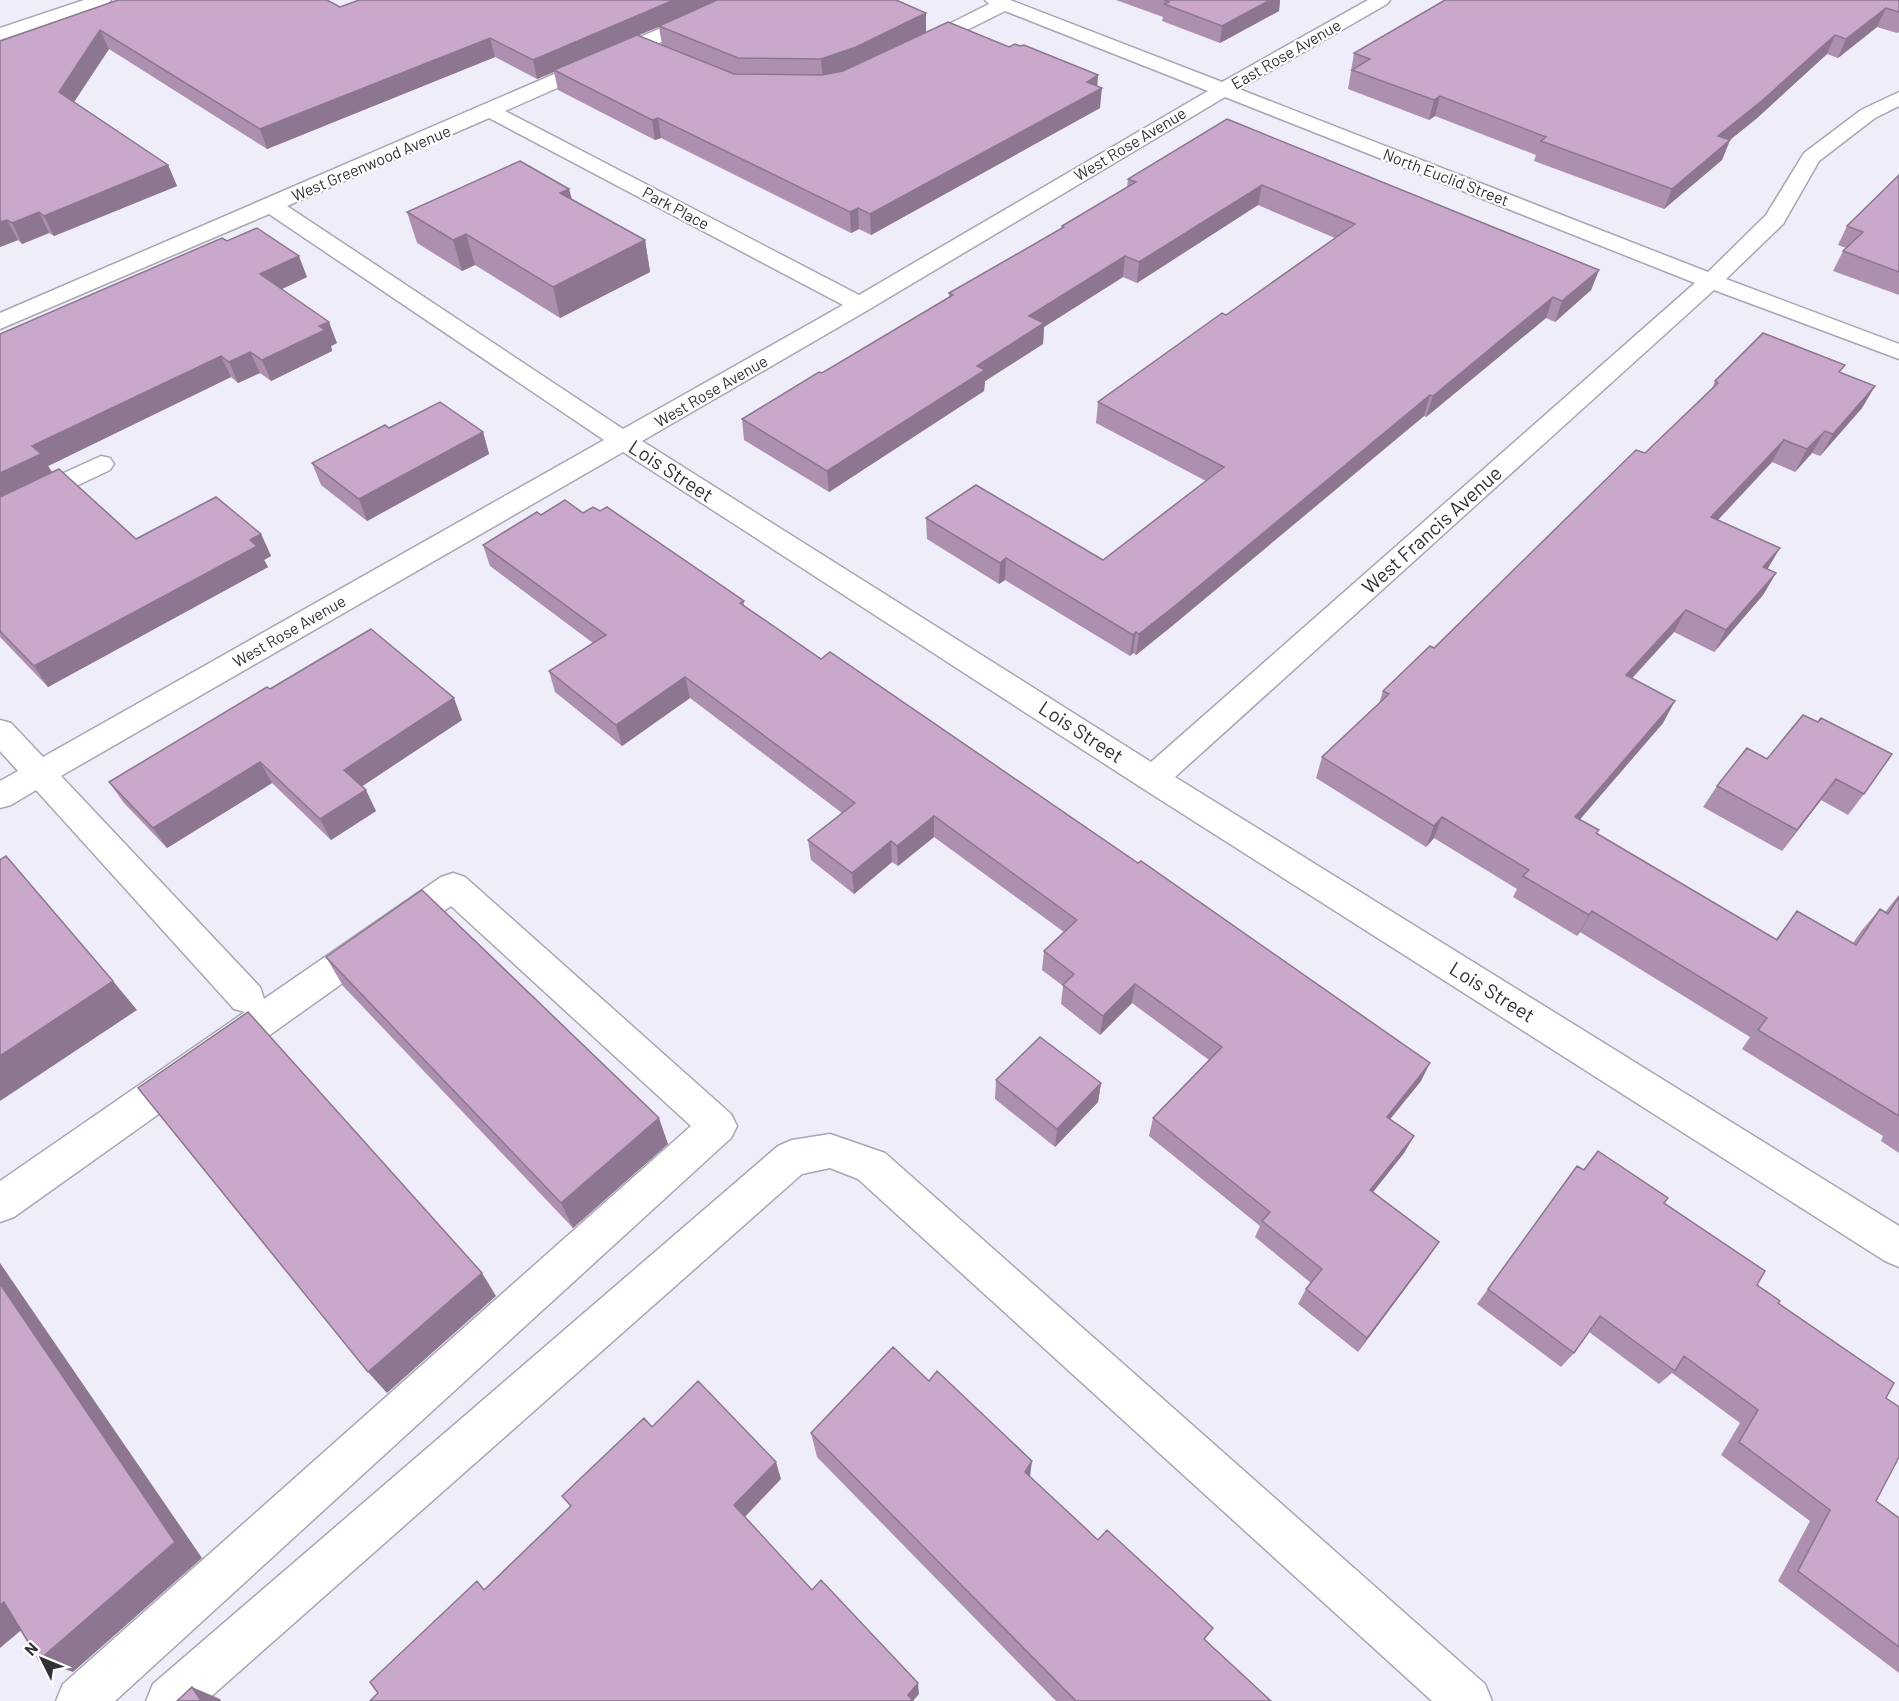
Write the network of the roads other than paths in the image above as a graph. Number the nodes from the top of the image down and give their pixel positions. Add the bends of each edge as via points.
1 (102, 0) edge
2 (741, 0) edge
3 (1381, 0) edge
4 (999, 2) edge
5 (0, 34) edge
6 (642, 45) junction
7 (908, 51) edge
8 (669, 57) edge
9 (1223, 90) junction
10 (1899, 98) edge
11 (492, 112) junction
12 (270, 205) junction
13 (1711, 281) junction
14 (860, 305) junction
15 (0, 322) edge
16 (1899, 352) edge
17 (624, 441) junction
18 (101, 464) dead end
19 (0, 513) edge
20 (0, 731) edge
21 (39, 773) junction
22 (1153, 779) junction
23 (0, 796) edge
24 (247, 998) dead end
25 (0, 1204) edge
26 (1899, 1248) edge
27 (80, 1701) edge
28 (170, 1701) edge
29 (1468, 1701) edge

1 - 5 street
2 - 6 street, West Greenwood Avenue
3 - 9 street, East Rose Avenue
4 - 7 street
4 - 9 street, North Euclid Street
6 - 8 street
6 - 11 street, West Greenwood Avenue
9 - 13 street, North Euclid Street
9 - 14 street, West Rose Avenue
10 - 13 street, West Francis Avenue via 1868,114 1811,157 1775,219
11 - 12 street, West Greenwood Avenue
11 - 14 street, Park Place
12 - 15 street, West Greenwood Avenue
12 - 17 street, Lois Street
13 - 16 street, North Euclid Street
13 - 22 street, West Francis Avenue
14 - 17 street, West Rose Avenue
17 - 21 street, West Rose Avenue
17 - 22 street, Lois Street
18 - 19 street
20 - 21 street
21 - 23 street, West Rose Avenue
21 - 24 street
22 - 26 street, Lois Street
25 - 27 street via 453,887 718,1126
28 - 29 street via 792,1158 830,1151 871,1166

